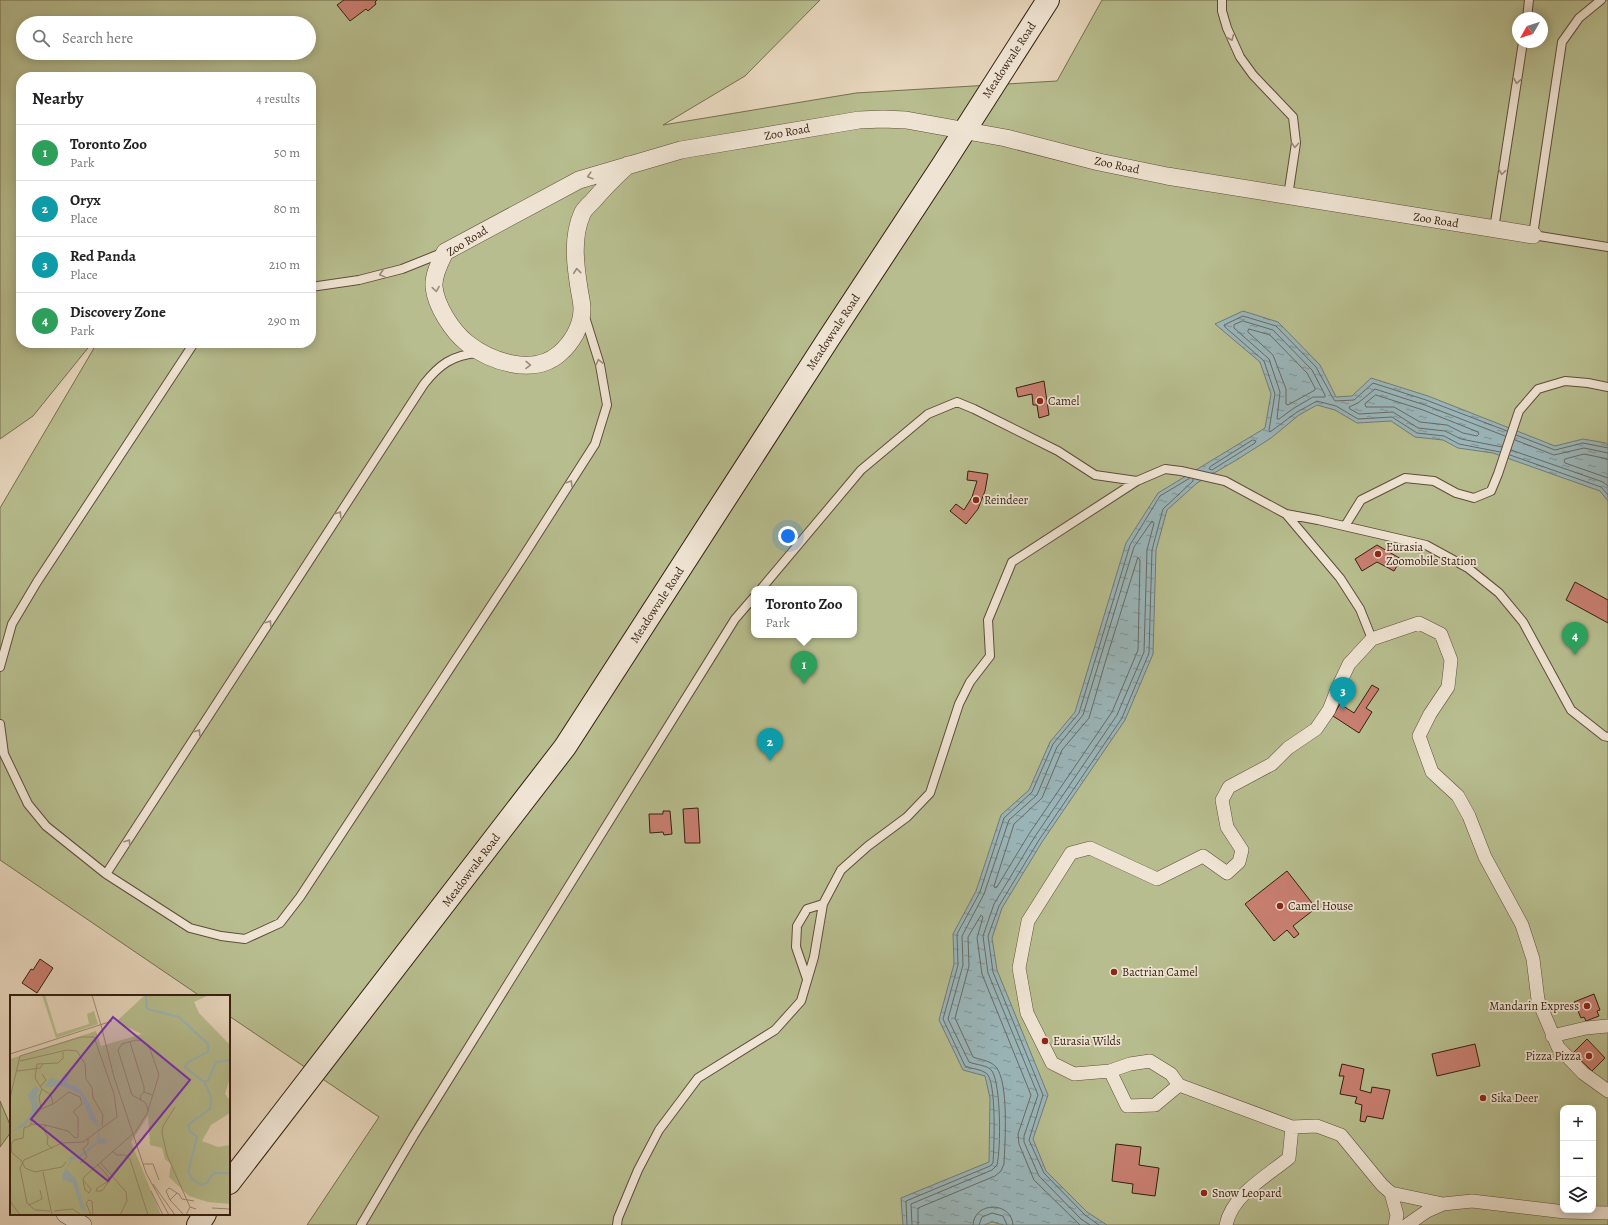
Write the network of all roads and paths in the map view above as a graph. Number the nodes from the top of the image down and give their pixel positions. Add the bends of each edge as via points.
1 (1048, 0) edge
2 (1222, 0) edge
3 (1529, 0) edge
4 (1601, 0) edge
5 (1608, 2) edge
6 (1527, 12) edge
7 (1522, 48) edge
8 (965, 130) junction
9 (628, 165) junction
10 (1288, 196) junction
11 (1494, 229) junction
12 (1533, 235) junction
13 (1608, 247) edge
14 (445, 252) junction
15 (316, 286) edge
16 (582, 310) junction
17 (191, 348) edge
18 (481, 352) junction
19 (1608, 388) edge
20 (1137, 481) junction
21 (1286, 514) junction
22 (1345, 526) junction
23 (763, 586) edge
24 (751, 600) edge
25 (1372, 638) junction
26 (0, 668) edge
27 (0, 724) edge
28 (1608, 737) edge
29 (106, 874) junction
30 (823, 904) junction
31 (807, 980) junction
32 (1608, 1026) edge
33 (1552, 1036) junction
34 (1110, 1071) junction
35 (1179, 1085) junction
36 (1608, 1092) edge
37 (1292, 1127) junction
38 (230, 1182) edge
39 (1390, 1193) junction
40 (1443, 1204) junction
41 (1608, 1213) edge
42 (67, 1215) edge
43 (204, 1215) edge
44 (83, 1225) edge
45 (198, 1225) edge
46 (361, 1225) edge
47 (617, 1225) edge
48 (1226, 1225) edge
49 (1395, 1225) edge
50 (1407, 1225) edge

1 - 8 main road, Meadowvale Road
2 -> 10 lane via 1227,28 1240,57 1293,118 1296,143
3 - 6 lane
4 - 5 lane
4 - 12 lane via 1579,18 1562,42
7 -> 11 lane
8 - 9 street, Zoo Road via 906,120 859,120 681,150
8 - 10 street, Zoo Road via 1167,176
8 - 38 main road, Meadowvale Road via 565,747
9 -> 14 street, Zoo Road via 578,180
16 -> 9 street, Zoo Road via 574,244 583,213
10 - 11 street, Zoo Road
11 - 12 street, Zoo Road
12 - 13 lane, Zoo Road
14 -> 15 lane via 402,269 359,280
14 -> 18 street, Zoo Road via 434,286 440,308 452,327 466,342
18 -> 16 street, Zoo Road via 512,363 530,366 545,363 570,343 577,332
29 -> 16 lane via 190,928 245,939 280,923 300,897 595,444 607,405 600,365
17 - 26 lane via 37,582 12,624
29 -> 18 lane via 424,384 435,370 451,359
19 - 22 lane via 1565,381 1538,389 1519,411 1491,491 1474,498 1456,493 1434,480 1405,478 1361,500
20 - 21 lane via 1165,469 1181,471 1225,481
20 - 23 lane via 1095,475 1058,451 957,402 928,414 861,470
20 - 30 lane via 1012,562 988,620 990,656 970,682 959,704 930,793 906,817 841,870
21 - 22 lane
21 - 25 lane via 1340,578 1360,609
22 - 28 lane via 1426,546 1468,568 1499,593 1522,622 1572,710
24 - 46 lane via 735,619 414,1134
25 - 33 street via 1419,623 1441,634 1451,660 1448,687 1419,736 1432,772 1458,796 1485,857 1522,925 1533,960 1538,1000
25 - 34 street via 1349,664 1329,710 1316,729 1288,748 1272,764 1229,787 1222,800 1228,827 1242,850 1239,862 1227,873 1203,856 1157,879 1090,848 1071,853 1028,921 1019,968 1028,1013 1052,1063 1074,1074
27 - 29 lane via 4,754 28,804 46,826
30 - 31 lane via 814,957
30 - 31 lane via 807,909 797,926 796,947
31 - 47 lane via 801,1001 774,1030 698,1078 659,1130 638,1170
32 - 33 street
33 - 36 street via 1558,1047
34 - 35 street via 1150,1061 1171,1074
34 - 35 street via 1127,1106 1155,1105
35 - 37 street
37 - 39 street via 1317,1126 1341,1135
37 - 48 street via 1289,1158 1245,1193 1228,1215
39 - 40 street
39 - 49 street via 1396,1214
40 - 41 street via 1472,1201 1565,1212
40 - 50 street via 1427,1211
42 - 44 street
43 - 45 main road

